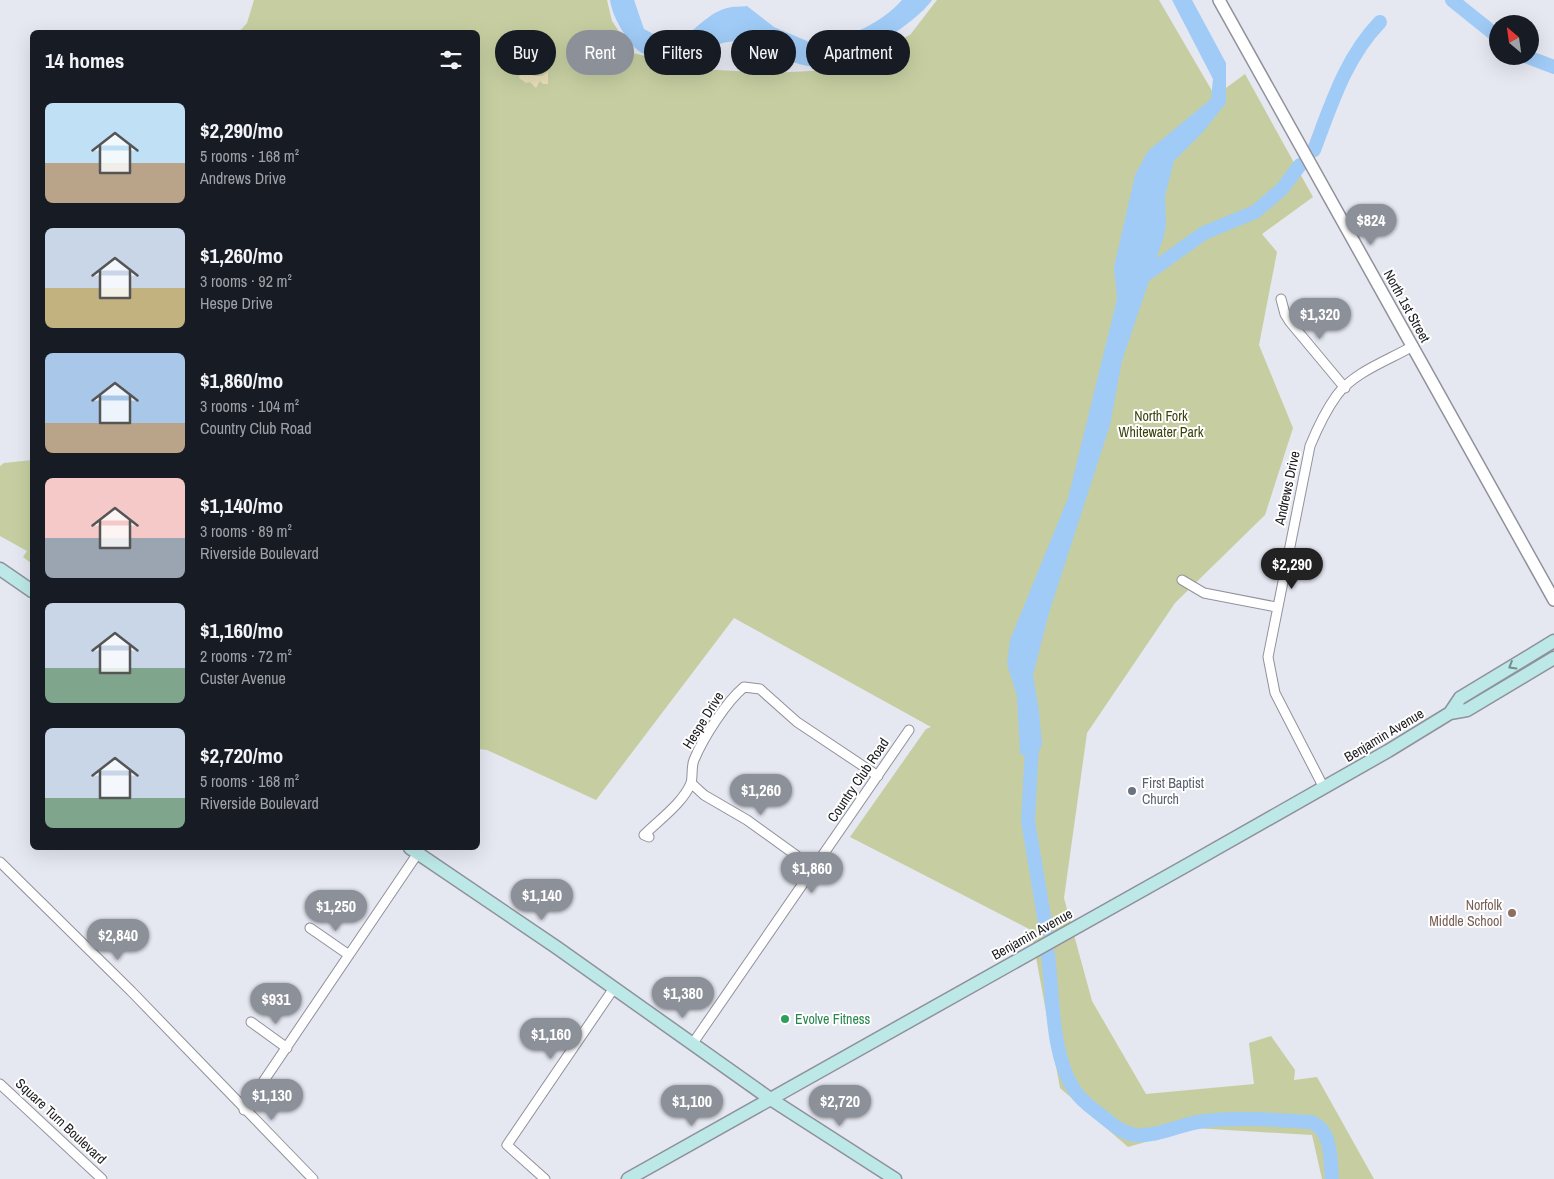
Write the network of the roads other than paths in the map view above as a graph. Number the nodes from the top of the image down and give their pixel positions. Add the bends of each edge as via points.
1 (1219, 0) edge
2 (1282, 299) dead end
3 (1412, 346) junction
4 (1345, 388) junction
5 (0, 569) edge
6 (1182, 580) dead end
7 (30, 590) edge
8 (1554, 600) edge
9 (1276, 607) junction
10 (1554, 641) edge
11 (1554, 658) edge
12 (1450, 713) junction
13 (909, 730) dead end
14 (878, 776) junction
15 (691, 783) junction
16 (1324, 788) junction
17 (649, 837) dead end
18 (414, 850) edge
19 (0, 862) edge
20 (815, 869) junction
21 (310, 928) dead end
22 (349, 955) junction
23 (614, 988) junction
24 (251, 1022) dead end
25 (693, 1043) junction
26 (287, 1048) junction
27 (0, 1084) edge
28 (769, 1098) junction
29 (244, 1110) junction
30 (892, 1178) edge
31 (102, 1179) edge
32 (313, 1179) edge
33 (545, 1179) edge
34 (628, 1179) edge

1 - 3 street, North 1st Street
2 - 4 street via 1290,322
3 - 4 street, Andrews Drive
3 - 8 street, North 1st Street
4 - 9 street, Andrews Drive via 1337,395 1310,446
5 - 7 main road
6 - 9 street via 1204,593
9 - 16 street, Andrews Drive via 1268,656 1274,693
10 -> 12 main road, Benjamin Avenue via 1460,698
11 - 12 main road, Benjamin Avenue via 1467,710
12 - 16 main road, Benjamin Avenue
13 - 14 street, Country Club Road
14 - 15 street, Hespe Drive via 797,722 760,689 748,687 733,696 721,712 694,761
14 - 20 street, Country Club Road
15 - 17 street via 644,835
15 - 20 street
16 - 28 main road, Benjamin Avenue
18 - 22 street
18 - 23 main road
19 - 29 street via 131,991
20 - 25 street, Country Club Road
21 - 22 street
22 - 26 street
23 - 25 main road
23 - 33 street via 507,1145
24 - 26 street
25 - 28 main road
26 - 29 street
27 - 31 street, Square Turn Boulevard
28 - 30 main road
28 - 34 main road, Benjamin Avenue
29 - 32 street

